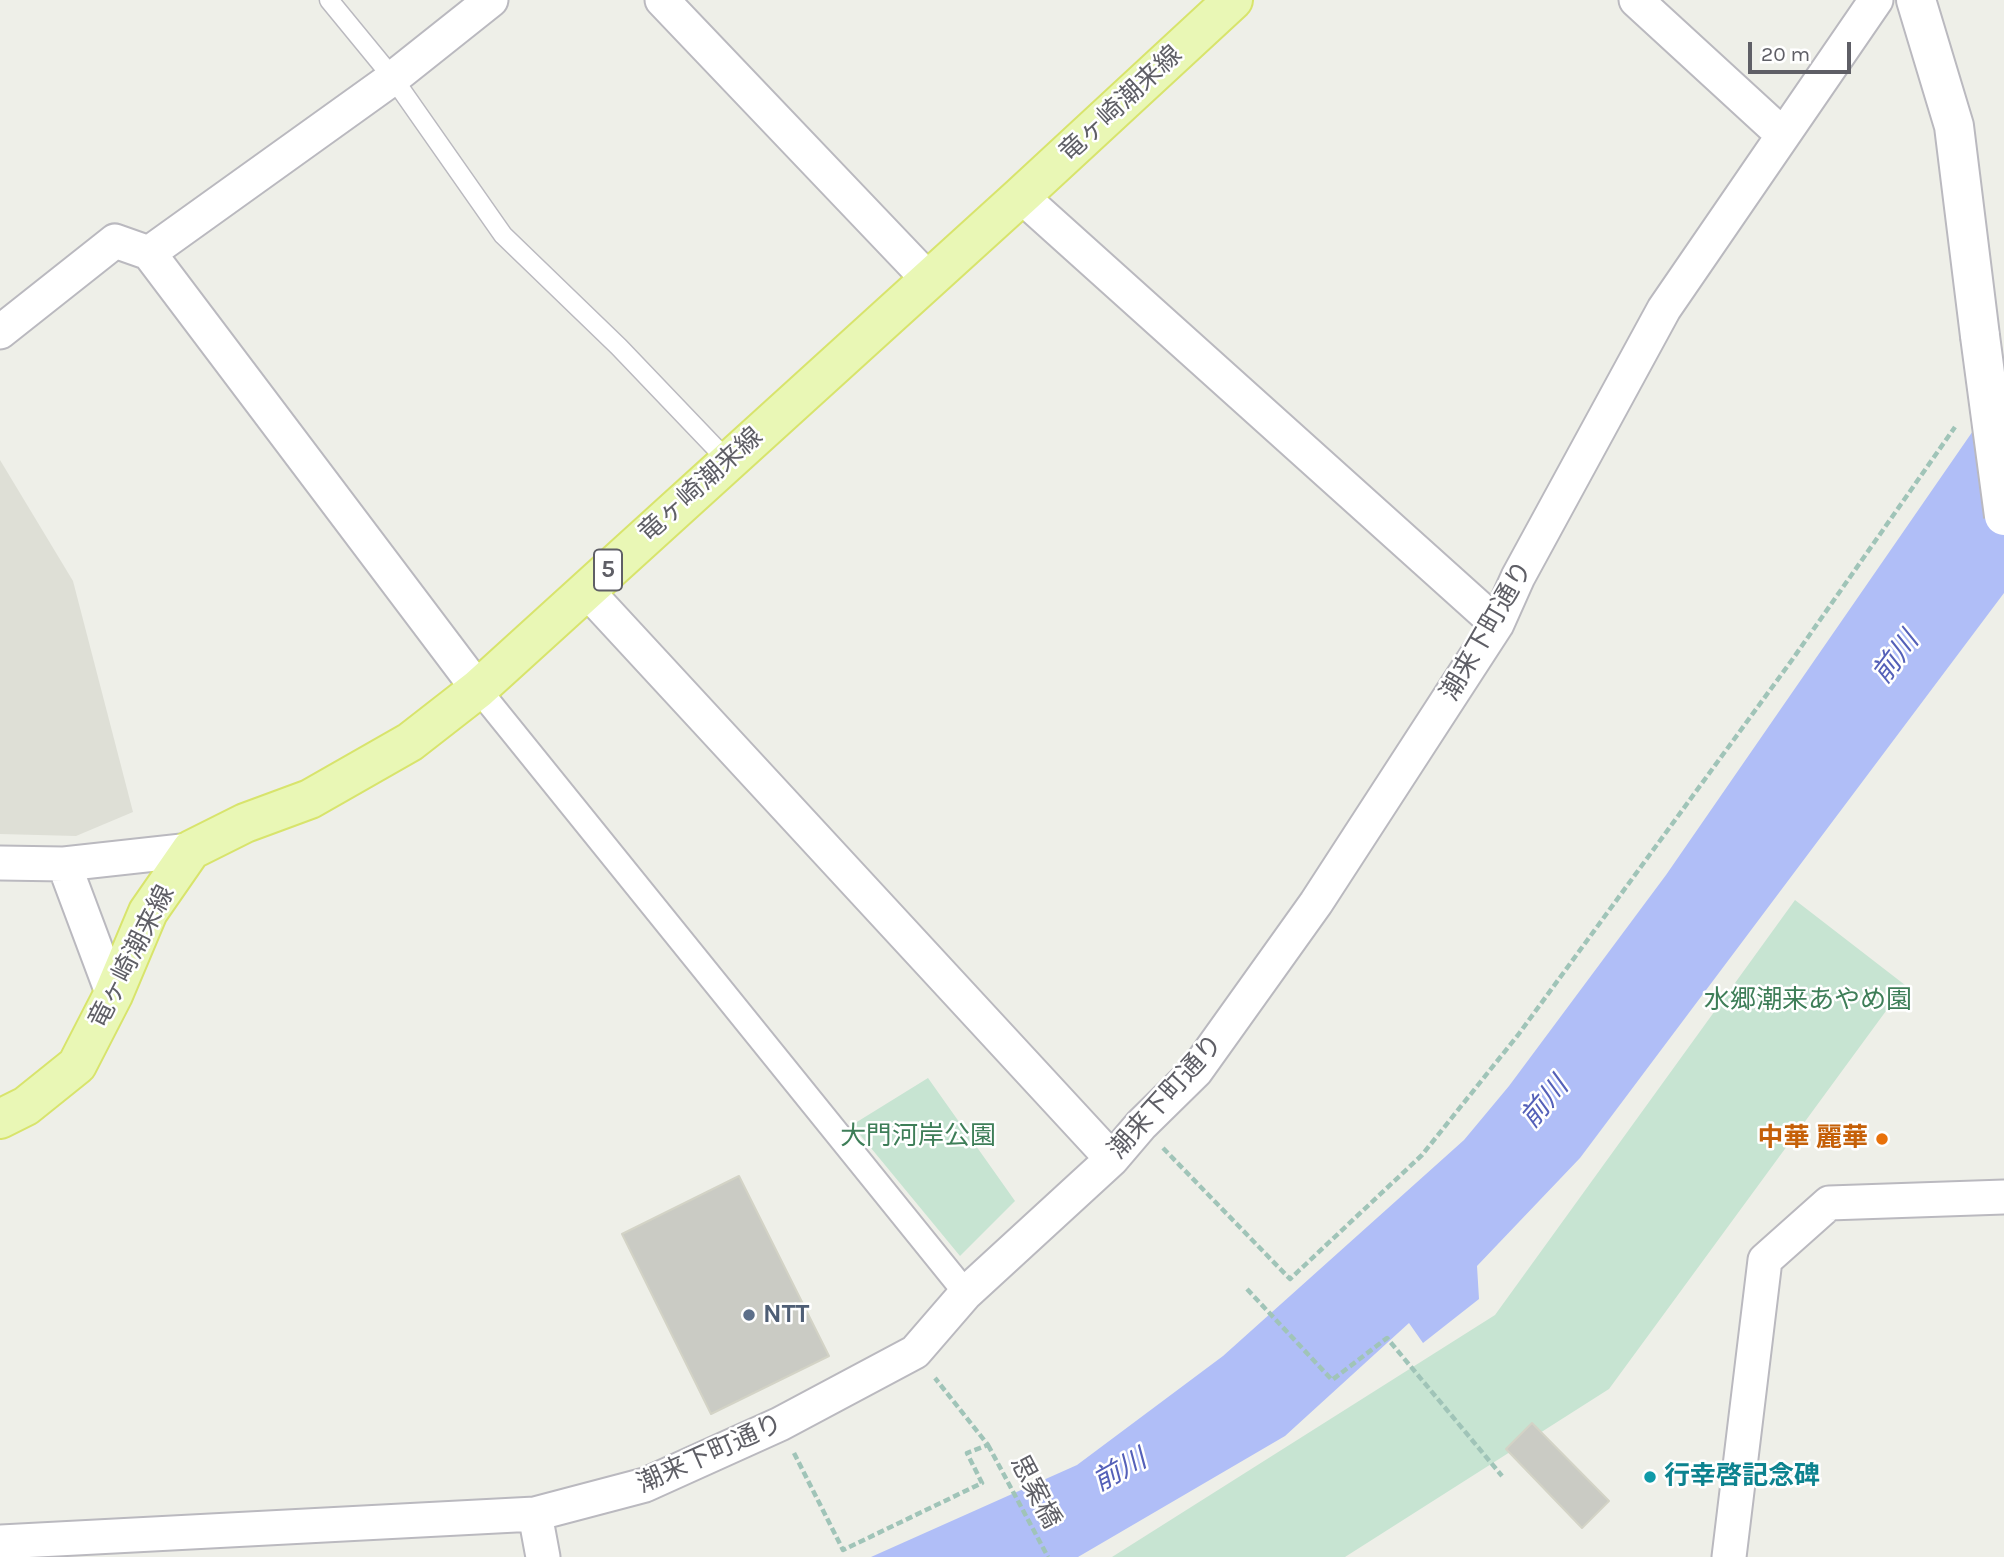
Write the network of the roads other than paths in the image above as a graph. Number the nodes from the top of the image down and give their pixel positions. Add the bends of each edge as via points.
1 (329, 0) edge
2 (491, 0) edge
3 (1636, 0) edge
4 (1876, 0) edge
5 (1916, 0) edge
6 (676, 5) edge
7 (1217, 9) edge
8 (393, 78) junction
9 (1783, 135) junction
10 (1021, 196) junction
11 (149, 253) junction
12 (928, 279) junction
13 (0, 332) edge
14 (728, 461) junction
15 (2004, 516) edge
16 (586, 590) junction
17 (1497, 624) junction
18 (478, 689) junction
19 (191, 850) junction
20 (0, 863) edge
21 (64, 864) junction
22 (113, 995) junction
23 (0, 1119) edge
24 (1112, 1159) junction
25 (2004, 1197) edge
26 (966, 1293) junction
27 (535, 1514) junction
28 (0, 1542) edge
29 (543, 1557) edge
30 (1729, 1557) edge

1 - 8 lane
2 - 8 street
3 - 9 street
4 - 9 street, 潮来下町通り
5 - 15 street, bridge via 1954,126
6 - 12 street
7 - 10 main road, 竜ヶ崎潮来線 / 5
8 - 11 street
8 - 14 lane via 503,235
9 - 17 street, 潮来下町通り via 1664,309
10 - 12 main road, 竜ヶ崎潮来線 / 5
10 - 17 street
11 - 13 street via 115,241
11 - 18 street
12 - 14 main road, 竜ヶ崎潮来線 / 5
14 - 16 main road, 竜ヶ崎潮来線 / 5
16 - 18 main road, 竜ヶ崎潮来線 / 5
16 - 24 street
17 - 24 street, 潮来下町通り via 1316,903 1196,1071
18 - 19 main road, 竜ヶ崎潮来線 / 5 via 410,742 310,799 245,823
18 - 26 street
19 - 21 street
19 - 22 main road, 竜ヶ崎潮来線 / 5 via 148,912
20 - 21 street
21 - 22 street
22 - 23 main road, 竜ヶ崎潮来線 / 5 via 77,1065 26,1106
24 - 26 street, 潮来下町通り
25 - 30 street via 1829,1203 1765,1260
26 - 27 street, 潮来下町通り via 915,1352 780,1424 645,1485
27 - 28 street, 潮来下町通り
27 - 29 street

